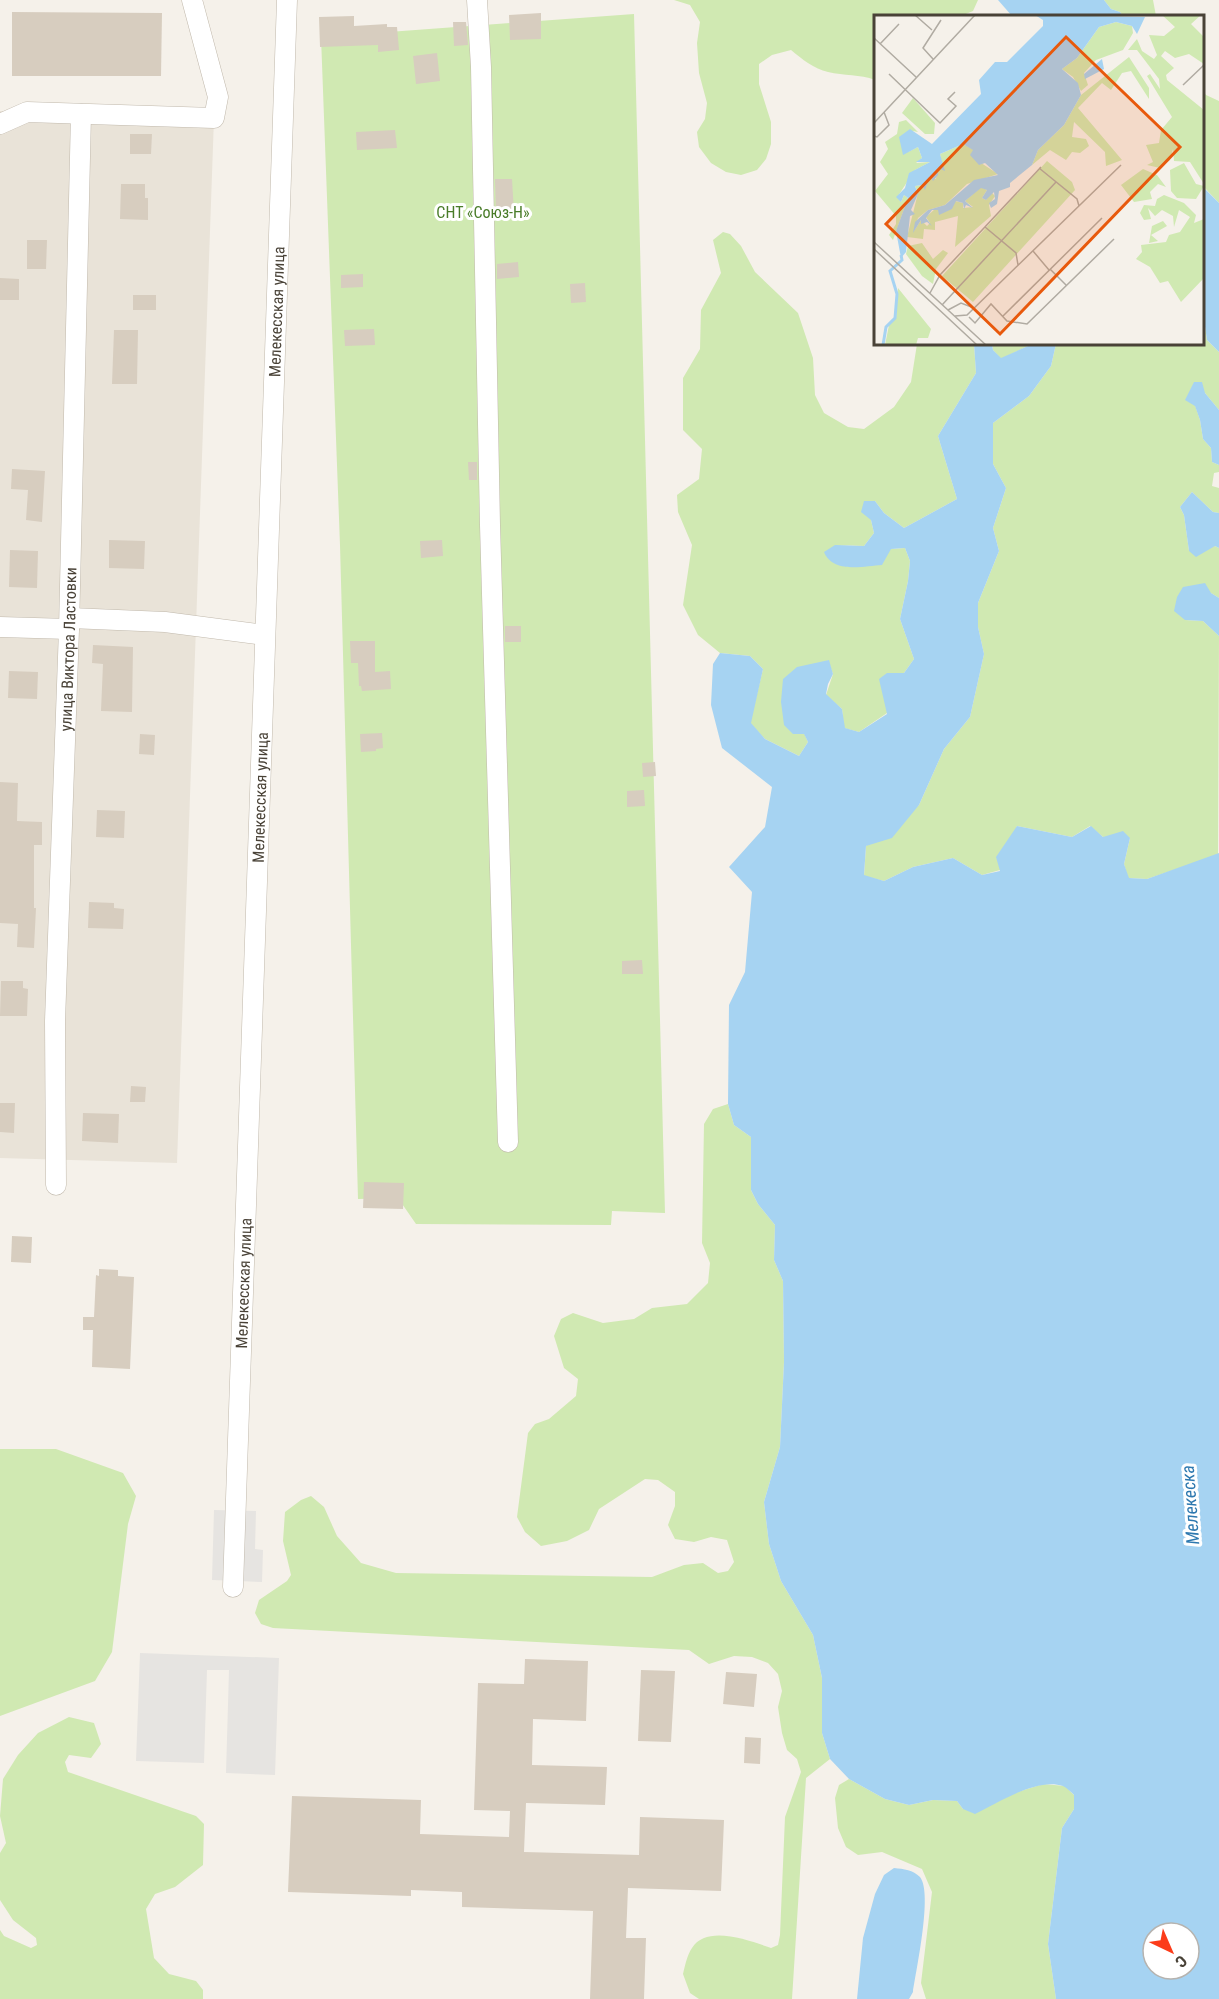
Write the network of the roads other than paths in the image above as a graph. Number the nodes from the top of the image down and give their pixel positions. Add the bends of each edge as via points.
1 (192, 0) edge
2 (477, 0) edge
3 (286, 2) edge
4 (81, 114) junction
5 (0, 124) edge
6 (70, 623) junction
7 (0, 627) edge
8 (264, 635) junction
9 (508, 1142) dead end
10 (56, 1185) dead end
11 (233, 1587) dead end

1 - 4 street via 218,98 214,118
2 - 9 street
3 - 8 street, Мелекесская улица
4 - 5 street via 27,112
4 - 6 street, улица Виктора Ластовки
6 - 7 street
6 - 8 street via 165,622
6 - 10 street, улица Виктора Ластовки via 55,1021
8 - 11 street, Мелекесская улица

